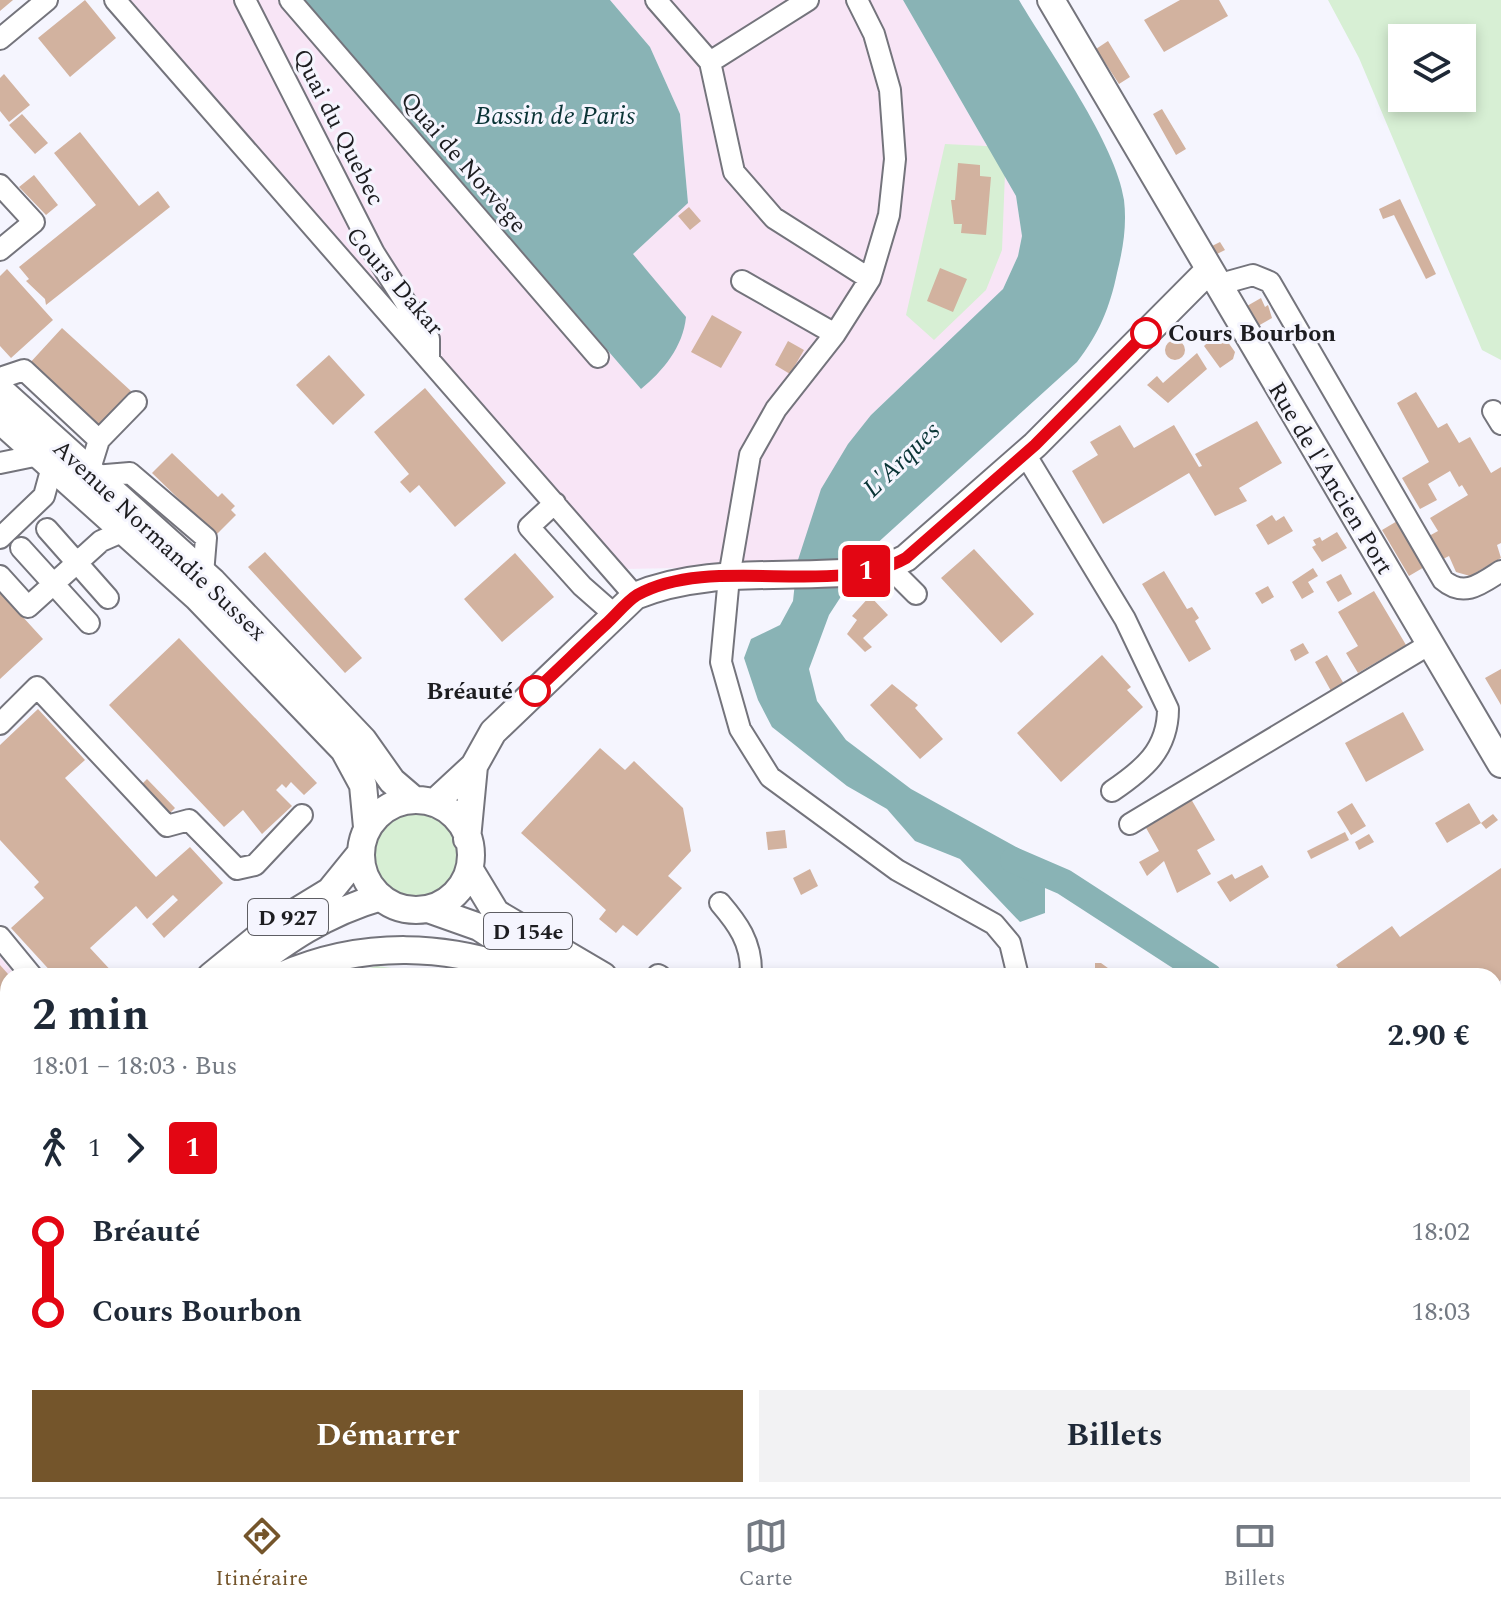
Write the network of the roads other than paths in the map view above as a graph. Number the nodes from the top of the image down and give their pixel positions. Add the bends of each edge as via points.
1 (47, 0) edge
2 (115, 0) edge
3 (245, 0) edge
4 (290, 0) edge
5 (656, 0) edge
6 (808, 0) edge
7 (857, 0) edge
8 (1051, 0) edge
9 (0, 39) edge
10 (710, 62) junction
11 (0, 185) edge
12 (8, 209) edge
13 (0, 250) edge
14 (1212, 278) junction
15 (870, 279) junction
16 (742, 281) dead end
17 (835, 334) junction
18 (598, 357) dead end
19 (429, 360) junction
20 (0, 378) edge
21 (0, 390) edge
22 (136, 402) dead end
23 (0, 420) edge
24 (99, 440) junction
25 (1025, 454) junction
26 (46, 461) junction
27 (0, 463) edge
28 (92, 474) junction
29 (555, 503) junction
30 (47, 529) dead end
31 (124, 531) junction
32 (0, 538) edge
33 (21, 548) dead end
34 (77, 563) junction
35 (889, 567) junction
36 (1501, 571) edge
37 (0, 576) edge
38 (729, 577) junction
39 (53, 584) junction
40 (916, 594) dead end
41 (635, 596) junction
42 (108, 598) dead end
43 (615, 615) junction
44 (89, 623) dead end
45 (1430, 644) junction
46 (0, 724) edge
47 (1501, 764) edge
48 (474, 766) junction
49 (1112, 791) dead end
50 (424, 801) junction
51 (302, 815) dead end
52 (1130, 824) dead end
53 (367, 827) junction
54 (467, 839) junction
55 (360, 854) junction
56 (470, 870) junction
57 (381, 897) junction
58 (720, 903) dead end
59 (431, 910) junction
60 (0, 937) edge
61 (25, 968) edge
62 (221, 968) edge
63 (250, 968) edge
64 (299, 968) edge
65 (512, 968) edge
66 (542, 968) edge
67 (589, 968) edge
68 (751, 968) edge
69 (1016, 968) edge

1 - 9 street
2 - 19 street, Cours Dakar
3 - 19 street, Quai du Quebec via 374,253 429,339
4 - 18 street, Quai de Norvège
5 - 10 street
6 - 10 street
7 - 15 street via 874,34 890,90 895,159 889,215
8 - 14 main road, Rue de l'Ancien Port
10 - 15 street via 734,172 774,218
11 - 12 street
12 - 13 street via 34,222
14 - 25 main road
14 - 36 street via 1253,275 1270,282 1443,580 1464,590
14 - 45 main road, Rue de l'Ancien Port
15 - 17 street
16 - 17 street
17 - 38 street via 776,409 750,455
19 - 29 street, Cours Dakar
20 - 24 street via 24,370
21 - 28 main road, Avenue Normandie Sussex
22 - 24 street
23 - 26 main road, Avenue Normandie Sussex
24 - 28 street
25 - 35 main road
25 - 49 street via 1163,691 1168,725 1147,767
26 - 27 street
26 - 31 main road, Avenue Normandie Sussex
26 - 32 street via 44,496
28 - 50 main road, Avenue Normandie Sussex via 203,574 363,740 384,772
29 - 41 street, Cours Dakar
29 - 43 street via 529,527
30 - 34 street
31 - 34 street via 101,541
31 - 53 main road, Avenue Normandie Sussex via 197,597 344,750 363,785
33 - 39 street
34 - 39 street
34 - 42 street
35 - 38 main road
35 - 40 street
37 - 39 street via 28,607
38 - 41 main road via 658,586
38 - 69 street via 721,662 740,729 770,777 897,870 994,924 1010,943
39 - 44 street
41 - 43 main road
43 - 48 main road via 493,732
45 - 47 main road, Rue de l'Ancien Port
45 - 52 street
46 - 51 street via 37,687 167,826 189,820 237,869 255,865
48 - 50 main road
48 - 54 main road
50 - 53 main road via 392,804
50 - 54 main road via 460,824
53 - 55 main road
54 - 56 main road
55 - 57 main road via 368,882
55 - 62 main road, D 927 via 330,891 271,927
56 - 59 main road via 457,895
56 - 67 main road, D 154e via 496,913
57 - 59 main road via 408,910
57 - 63 main road, D 927 via 337,910
58 - 68 street via 751,951
59 - 66 main road, D 154e via 479,927
60 - 61 street
64 - 65 main road via 367,950 408,949 446,951

